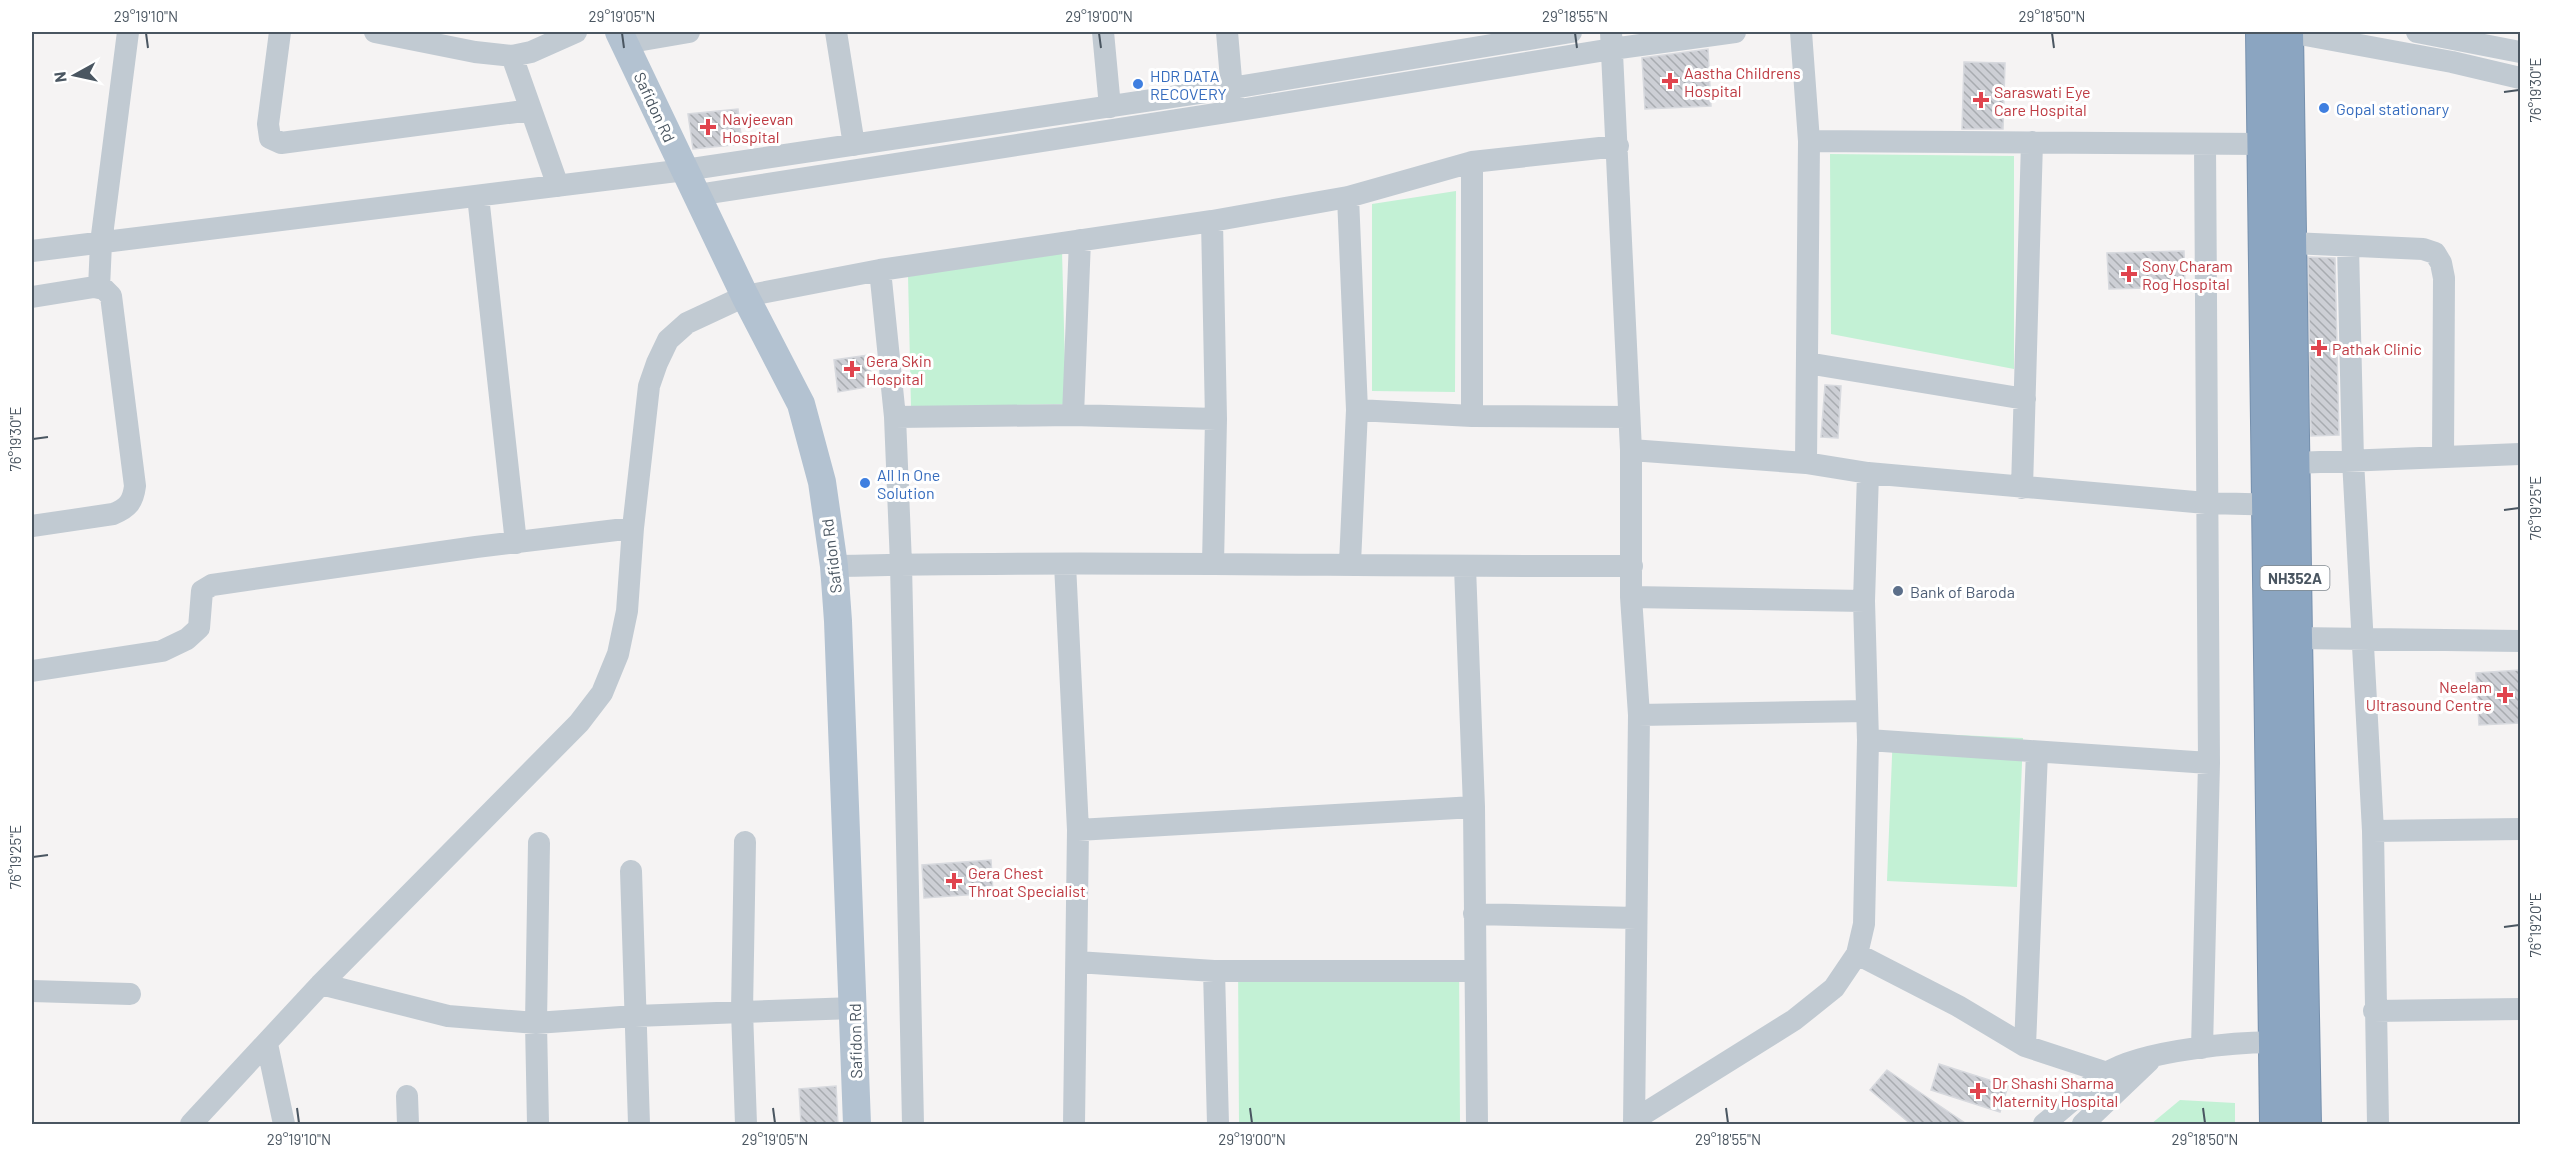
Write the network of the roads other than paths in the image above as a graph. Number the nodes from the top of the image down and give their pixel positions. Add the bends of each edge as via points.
1 (128, 32) edge
2 (280, 32) edge
3 (375, 32) edge
4 (576, 32) edge
5 (689, 32) edge
6 (836, 32) edge
7 (1103, 32) edge
8 (1227, 32) edge
9 (1571, 32) edge
10 (1735, 32) edge
11 (1801, 32) edge
12 (2270, 32) edge
13 (2417, 32) edge
14 (2454, 35) edge
15 (622, 37) edge
16 (1612, 40) edge
17 (2520, 52) edge
18 (512, 56) junction
19 (2520, 78) edge
20 (1232, 88) junction
21 (1110, 107) junction
22 (531, 110) junction
23 (1234, 111) junction
24 (1809, 141) junction
25 (2032, 142) junction
26 (2205, 144) junction
27 (2264, 144) junction
28 (854, 145) junction
29 (1618, 146) junction
30 (1472, 162) junction
31 (691, 183) junction
32 (558, 186) junction
33 (478, 196) junction
34 (1348, 198) junction
35 (1212, 221) junction
36 (1080, 240) junction
37 (101, 243) junction
38 (2292, 243) junction
39 (2348, 246) junction
40 (32, 251) edge
41 (880, 270) junction
42 (99, 288) junction
43 (745, 296) junction
44 (32, 297) edge
45 (1808, 363) junction
46 (2025, 399) junction
47 (1357, 410) junction
48 (1073, 415) junction
49 (1472, 416) junction
50 (895, 417) junction
51 (1628, 417) junction
52 (1216, 419) junction
53 (1631, 450) junction
54 (2520, 454) edge
55 (2443, 457) junction
56 (2353, 460) junction
57 (1806, 463) junction
58 (2295, 463) junction
59 (1868, 473) junction
60 (2022, 488) junction
61 (2206, 503) junction
62 (2281, 505) junction
63 (32, 526) edge
64 (633, 528) junction
65 (516, 543) junction
66 (1350, 563) junction
67 (901, 564) junction
68 (1065, 564) junction
69 (1213, 564) junction
70 (834, 566) junction
71 (1632, 566) junction
72 (1465, 567) junction
73 (1631, 597) junction
74 (1864, 601) junction
75 (2295, 638) junction
76 (2362, 640) junction
77 (2520, 641) edge
78 (32, 671) edge
79 (1866, 711) junction
80 (1639, 715) junction
81 (1868, 740) junction
82 (2037, 753) junction
83 (2209, 763) junction
84 (1474, 807) junction
85 (2520, 829) edge
86 (1078, 830) junction
87 (2373, 831) junction
88 (745, 842) dead end
89 (539, 843) dead end
90 (631, 871) dead end
91 (1474, 914) junction
92 (1636, 918) junction
93 (1857, 954) junction
94 (1077, 962) junction
95 (1214, 971) junction
96 (1474, 972) junction
97 (321, 984) junction
98 (32, 991) edge
99 (130, 994) dead end
100 (855, 1008) junction
101 (2520, 1009) edge
102 (742, 1011) junction
103 (2374, 1011) junction
104 (635, 1016) junction
105 (536, 1023) junction
106 (2290, 1043) junction
107 (267, 1044) junction
108 (2025, 1046) junction
109 (2202, 1048) junction
110 (2157, 1054) junction
111 (2107, 1073) junction
112 (407, 1096) dead end
113 (1634, 1122) edge
114 (190, 1125) edge
115 (284, 1125) edge
116 (408, 1125) edge
117 (538, 1125) edge
118 (639, 1125) edge
119 (746, 1125) edge
120 (857, 1125) edge
121 (913, 1125) edge
122 (1074, 1125) edge
123 (1218, 1125) edge
124 (1477, 1125) edge
125 (2044, 1125) edge
126 (2083, 1125) edge
127 (2276, 1125) edge
128 (2305, 1125) edge
129 (2378, 1125) edge

1 - 37 street
2 - 22 street via 268,124 270,138 281,143
3 - 18 street
4 - 18 street
5 - 15 street
6 - 28 street
7 - 21 street
8 - 20 street
9 - 20 street
10 - 16 street
11 - 24 street
12 - 19 street via 2452,62
12 - 27 highway, NH352A
12 - 38 highway, NH352A
13 - 14 street
14 - 17 street
15 - 31 main road, Safidon Rd
16 - 23 street
16 - 29 street
18 - 22 street
20 - 21 street
20 - 23 street
21 - 28 street
22 - 32 street
23 - 31 street
24 - 25 street
24 - 45 street
25 - 26 street
25 - 46 street
26 - 27 street
26 - 61 street
27 - 62 highway, NH352A
28 - 31 street
29 - 30 street
29 - 51 street
30 - 34 street
30 - 49 street
31 - 32 street
31 - 43 main road, Safidon Rd
32 - 33 street
33 - 37 street
33 - 65 street
34 - 35 street
34 - 47 street
35 - 36 street
35 - 52 street
36 - 41 street
36 - 48 street
37 - 40 street
37 - 42 street
38 - 39 street
38 - 58 highway, NH352A
39 - 55 street via 2423,249 2435,253 2441,263
39 - 56 street
41 - 43 street
41 - 50 street
42 - 44 street
42 - 63 street via 111,296 114,310 135,486 133,500 113,514
43 - 64 street via 687,323 668,340 649,386
43 - 70 main road, Safidon Rd via 801,404 822,482
45 - 46 street
45 - 57 street
46 - 60 street
47 - 49 street
47 - 66 street
48 - 50 street
48 - 52 street
49 - 51 street
50 - 67 street
51 - 53 street
52 - 69 street
53 - 57 street
53 - 71 street
54 - 55 street
55 - 56 street
56 - 58 street
56 - 76 street
57 - 59 street
58 - 62 highway, NH352A
59 - 60 street
59 - 74 street
60 - 61 street
61 - 62 street
61 - 83 street
62 - 75 highway, NH352A
62 - 106 highway, NH352A
64 - 65 street
64 - 97 street via 627,611 618,654 602,693 579,723
65 - 78 street via 212,585 202,591 199,628 187,639 162,651
66 - 69 street
66 - 72 street
67 - 68 street
67 - 70 street
67 - 121 street
68 - 69 street
68 - 86 street
70 - 100 main road, Safidon Rd
71 - 72 street
71 - 73 street
72 - 84 street
73 - 74 street
73 - 80 street
74 - 79 street
75 - 76 street
75 - 106 highway, NH352A
76 - 77 street
76 - 87 street
79 - 80 street
79 - 81 street
80 - 92 street
81 - 82 street
81 - 93 street via 1864,924
82 - 83 street
82 - 108 street
83 - 109 street
84 - 86 street
84 - 91 street
85 - 87 street
86 - 94 street
87 - 103 street
88 - 102 street
89 - 105 street
90 - 104 street
91 - 92 street
91 - 96 street
92 - 113 street
93 - 108 street
93 - 113 street via 1834,988 1794,1020
94 - 95 street
94 - 122 street
95 - 96 street
95 - 123 street
96 - 124 street
97 - 105 street via 448,1016
97 - 107 street
98 - 99 street
100 - 102 street
100 - 120 main road, Safidon Rd
101 - 103 street
102 - 104 street
102 - 119 street
103 - 129 street
104 - 105 street
104 - 118 street
105 - 117 street
106 - 109 street
106 - 127 highway, NH352A
106 - 128 highway, NH352A
107 - 114 street
107 - 115 street
108 - 111 street
109 - 110 street
110 - 111 street
110 - 126 street
111 - 125 street
112 - 116 street

